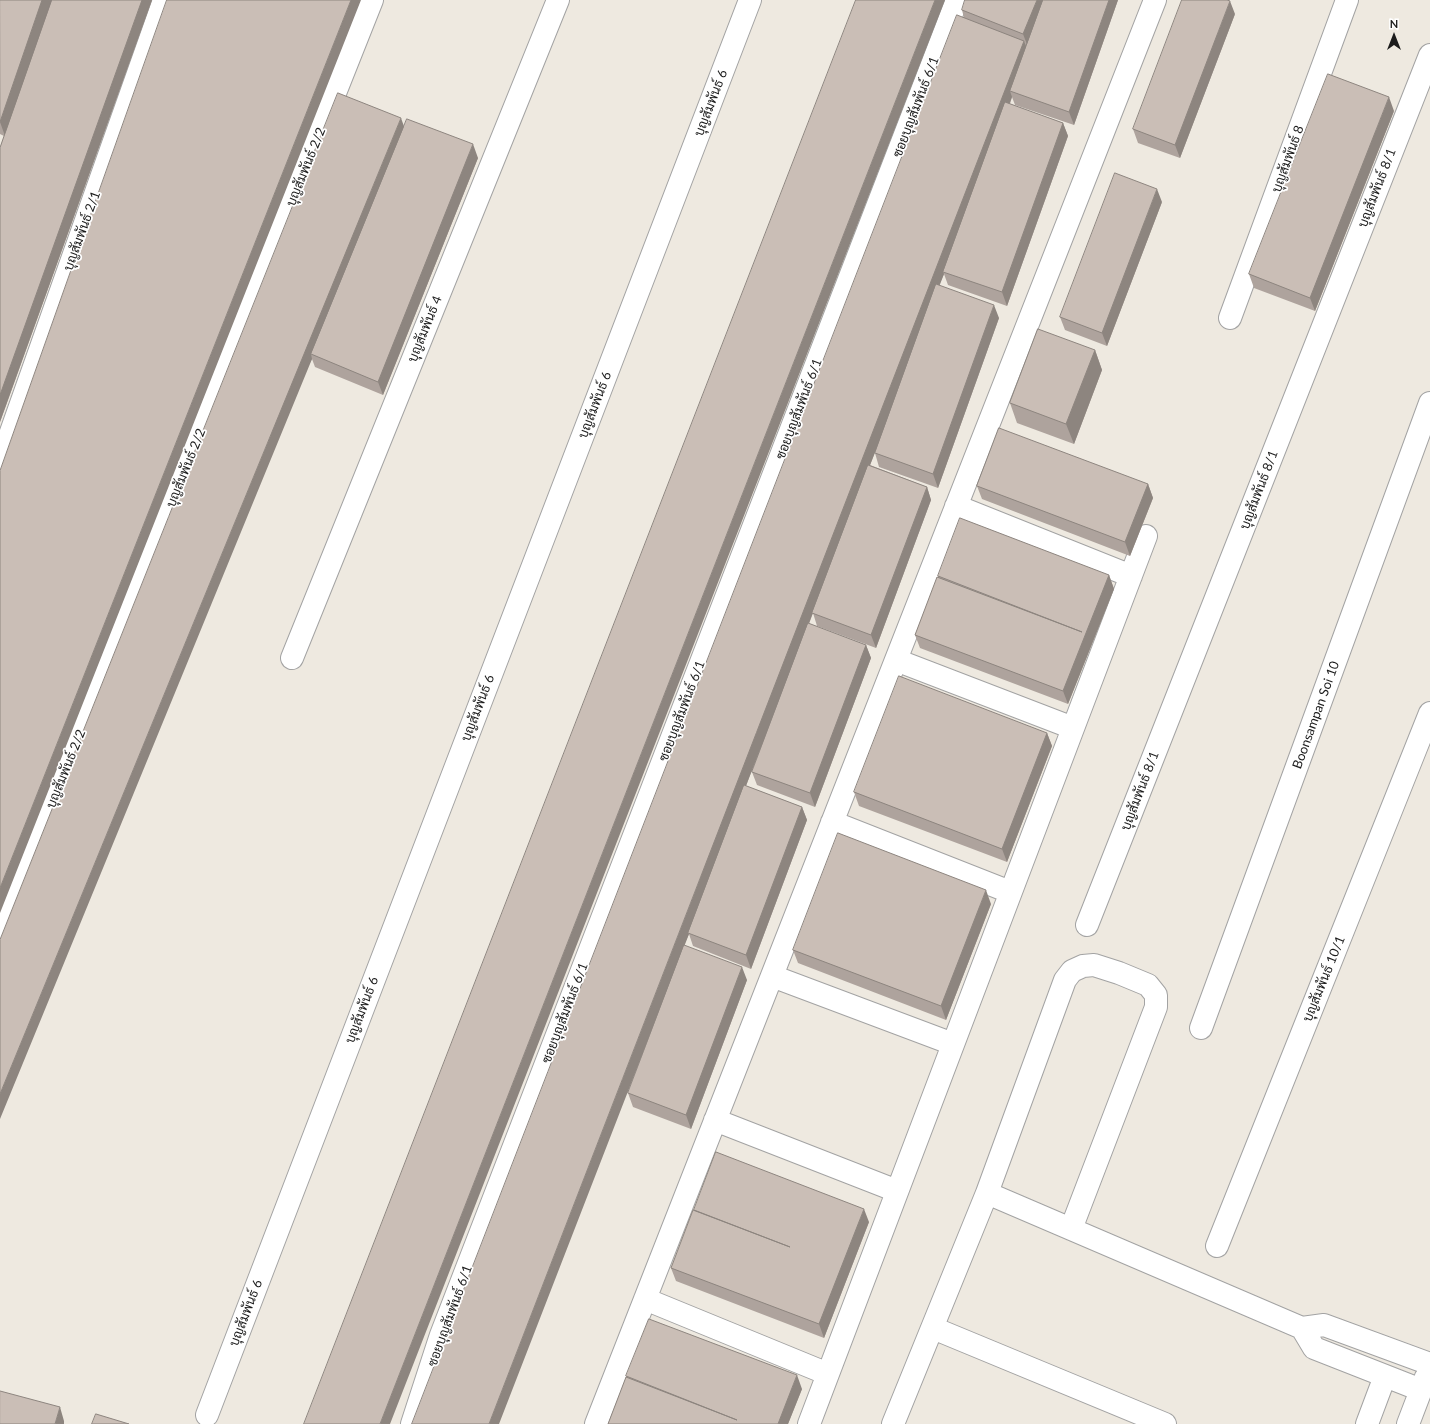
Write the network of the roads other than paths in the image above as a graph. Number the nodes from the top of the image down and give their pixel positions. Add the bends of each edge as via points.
1 (164, 0) edge
2 (372, 0) edge
3 (558, 0) edge
4 (750, 0) edge
5 (957, 0) edge
6 (1155, 0) edge
7 (1347, 0) edge
8 (1430, 55) edge
9 (1230, 318) dead end
10 (1430, 403) edge
11 (0, 463) edge
12 (956, 506) junction
13 (1146, 536) dead end
14 (1131, 576) junction
15 (292, 658) dead end
16 (896, 660) junction
17 (1430, 713) edge
18 (1073, 728) junction
19 (832, 822) junction
20 (1010, 892) junction
21 (1088, 925) dead end
22 (0, 936) edge
23 (772, 976) junction
24 (1201, 1028) dead end
25 (953, 1044) junction
26 (715, 1120) junction
27 (897, 1191) junction
28 (987, 1194) junction
29 (1071, 1229) junction
30 (1217, 1246) dead end
31 (645, 1299) junction
32 (933, 1328) junction
33 (1302, 1328) junction
34 (1430, 1365) edge
35 (828, 1374) junction
36 (1385, 1376) junction
37 (1421, 1390) junction
38 (206, 1415) dead end
39 (412, 1424) edge
40 (596, 1424) edge
41 (809, 1424) edge
42 (893, 1424) edge
43 (1165, 1424) edge
44 (1367, 1424) edge
45 (1408, 1424) edge

1 - 11 street, บุญสัมพันธ์ 2/1
2 - 22 street, บุญสัมพันธ์ 2/2
3 - 15 street, บุญสัมพันธ์ 4
4 - 38 street, บุญสัมพันธ์ 6
5 - 39 street, ซอยบุญสัมพันธ์ 6/1 via 441,1335
6 - 12 street
7 - 9 street, บุญสัมพันธ์ 8
8 - 21 street, บุญสัมพันธ์ 8/1
10 - 24 street, Boonsampan Soi 10
12 - 14 street
12 - 16 street
13 - 14 street
14 - 18 street
16 - 18 street
16 - 19 street
17 - 30 street, บุญสัมพันธ์ 10/1
18 - 20 street
19 - 20 street
19 - 23 street
20 - 25 street
23 - 25 street
23 - 26 street
25 - 27 street
26 - 27 street
26 - 31 street
27 - 35 street
28 - 29 street
28 - 29 street via 1065,980 1072,971 1094,965 1148,985 1156,995 1156,1007
28 - 32 street
29 - 33 street
31 - 35 street
31 - 40 street
32 - 42 street
32 - 43 street
33 - 34 street via 1324,1325
33 - 36 street via 1314,1348
34 - 37 street
35 - 41 street
36 - 37 street
36 - 44 street
37 - 45 street

